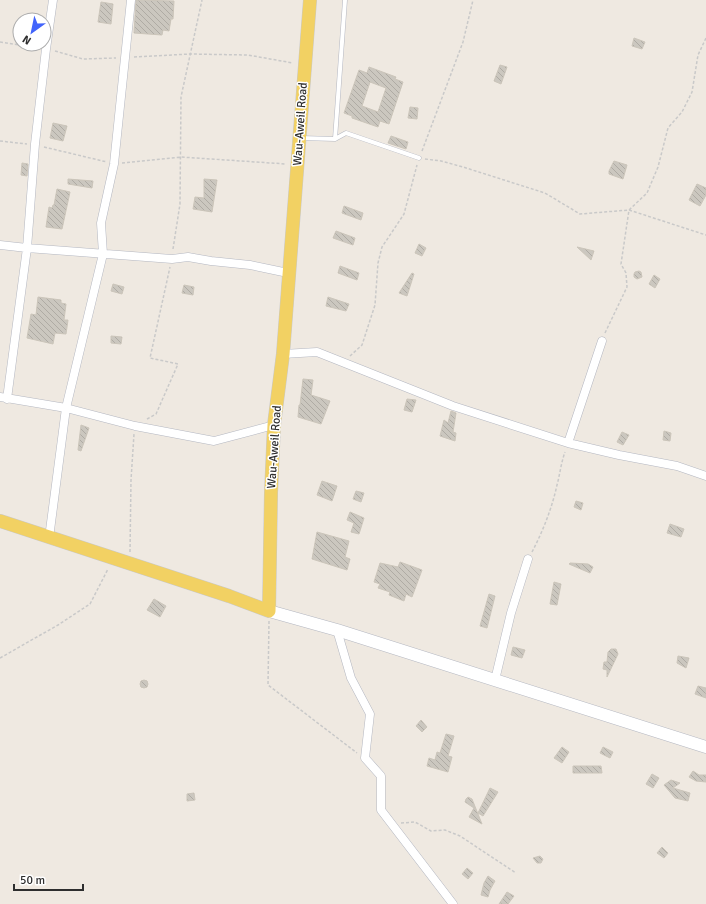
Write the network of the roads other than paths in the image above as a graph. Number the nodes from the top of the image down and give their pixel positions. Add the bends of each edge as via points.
1 (53, 0) edge
2 (131, 0) edge
3 (310, 0) edge
4 (345, 0) edge
5 (299, 138) junction
6 (335, 139) junction
7 (419, 158) road end
8 (0, 245) edge
9 (27, 248) junction
10 (103, 254) junction
11 (288, 273) junction
12 (602, 341) road end
13 (283, 354) junction
14 (4, 398) edge
15 (66, 408) junction
16 (274, 425) junction
17 (568, 443) junction
18 (706, 476) edge
19 (0, 521) edge
20 (49, 538) junction
21 (528, 559) road end
22 (269, 611) junction
23 (337, 630) junction
24 (495, 680) junction
25 (706, 747) edge
26 (453, 904) edge

1 - 9 street via 35,144
2 - 10 street via 114,164 101,223
3 - 5 main road, Wau-Aweil Road
4 - 6 lane
5 - 6 lane
5 - 11 main road, Wau-Aweil Road
6 - 7 lane via 346,133
8 - 9 street
9 - 10 street
9 - 14 street
10 - 11 street via 172,259 188,257
10 - 15 street
11 - 13 main road, Wau-Aweil Road
12 - 17 street
13 - 16 main road, Wau-Aweil Road
13 - 17 street via 317,352 452,406
14 - 15 street
15 - 16 street via 135,426 214,441
15 - 20 street
16 - 22 main road, Wau-Aweil Road
17 - 18 street via 677,466
19 - 20 main road
20 - 22 main road
21 - 24 street via 511,613
22 - 23 street
23 - 24 street
23 - 26 street via 351,678 370,714 365,758 381,776 381,810
24 - 25 street

